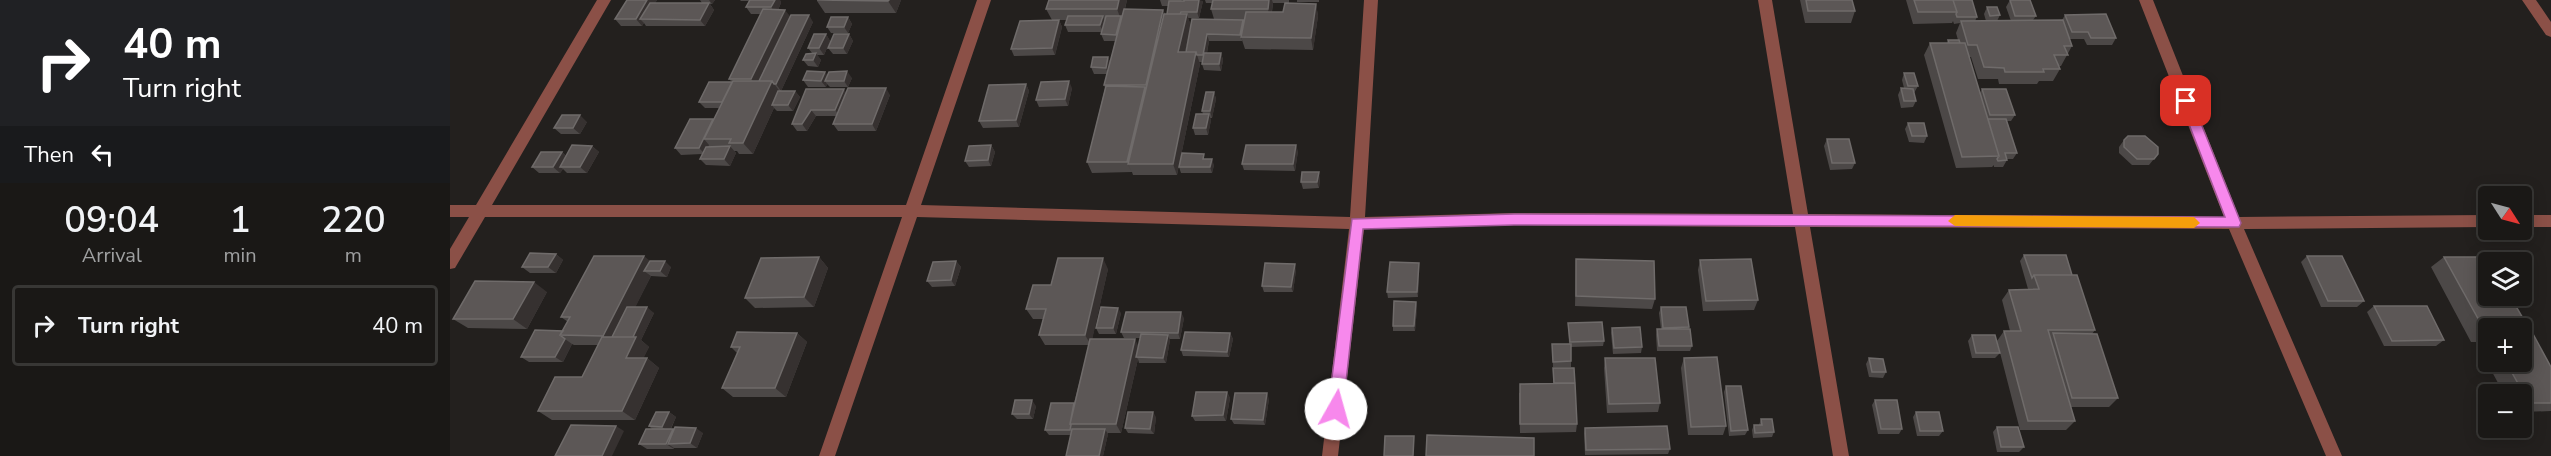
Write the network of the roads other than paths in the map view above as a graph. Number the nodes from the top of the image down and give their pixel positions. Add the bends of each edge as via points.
1 (604, 0) edge
2 (984, 0) edge
3 (1371, 0) edge
4 (1765, 0) edge
5 (2146, 0) edge
6 (2529, 0) edge
7 (2551, 32) edge
8 (450, 211) edge
9 (482, 211) junction
10 (912, 211) junction
11 (1801, 219) junction
12 (2478, 221) edge
13 (2532, 221) edge
14 (2551, 221) edge
15 (1357, 223) junction
16 (2234, 223) junction
17 (450, 263) edge
18 (827, 456) edge
19 (1330, 456) edge
20 (1841, 456) edge
21 (2334, 456) edge

1 - 9 street
2 - 10 street
3 - 15 street
4 - 11 street
5 - 16 street
6 - 7 street
8 - 9 street
9 - 10 street
9 - 17 street
10 - 15 street
10 - 18 street
11 - 15 street
11 - 16 street
11 - 20 street
12 - 16 street
13 - 14 street
15 - 19 street
16 - 21 street

